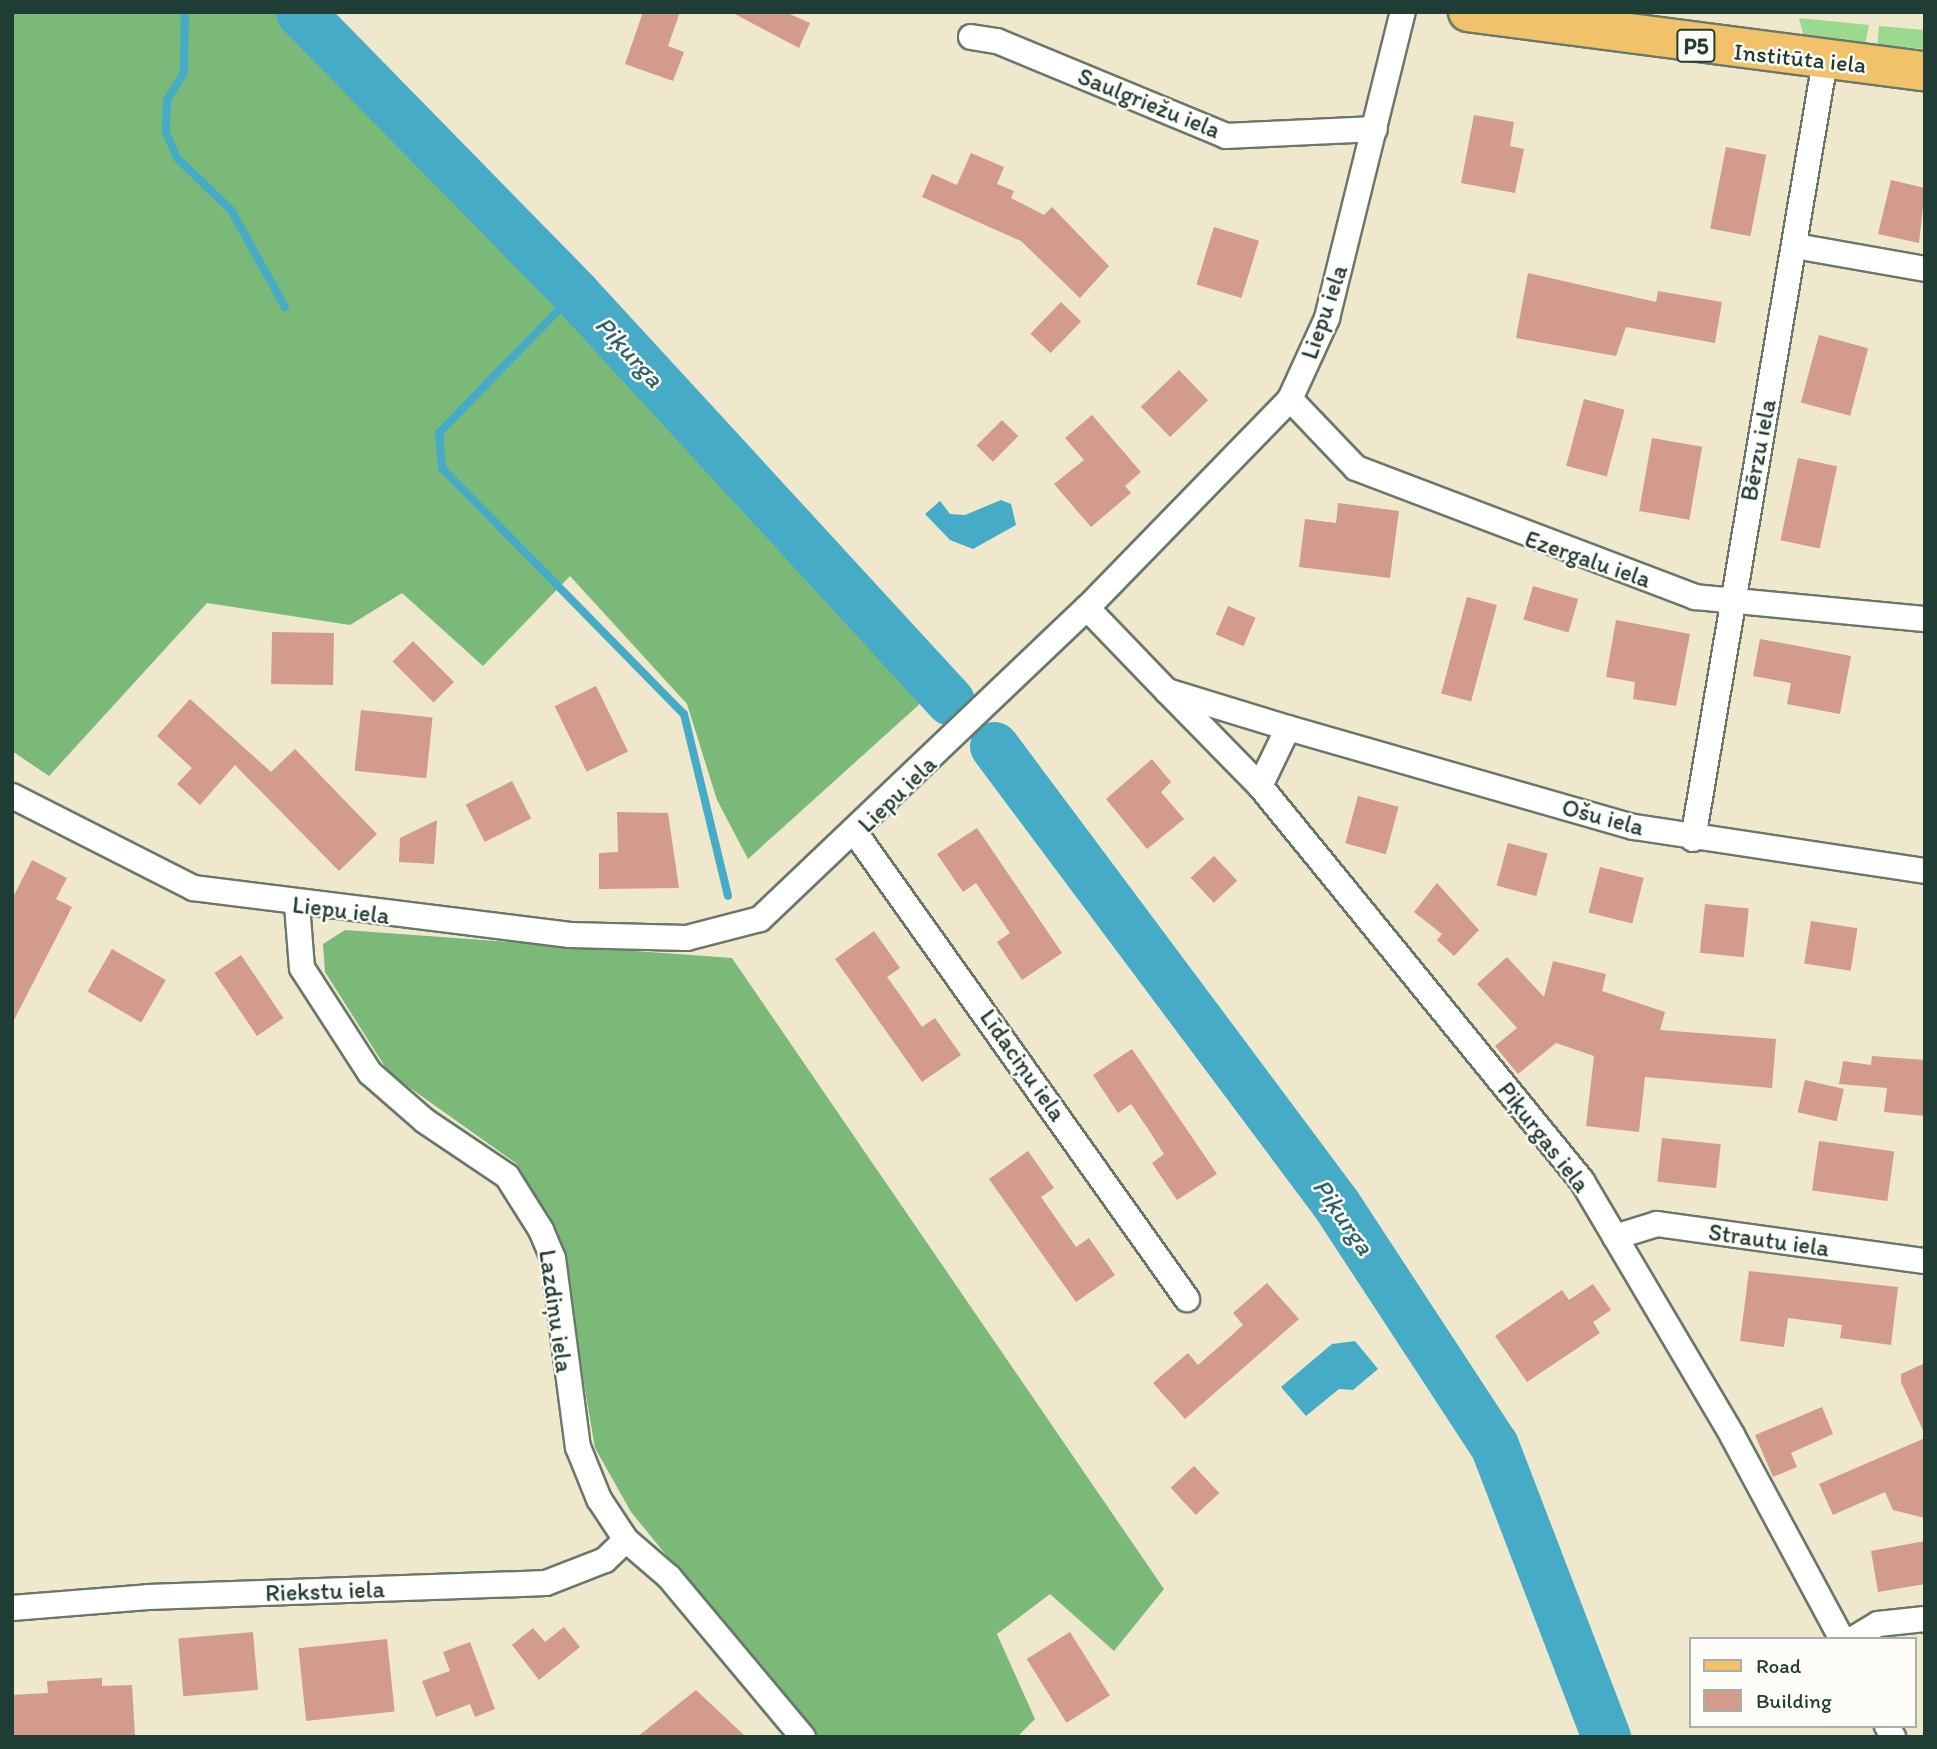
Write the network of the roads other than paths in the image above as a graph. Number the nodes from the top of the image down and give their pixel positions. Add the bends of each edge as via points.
1 (1403, 12) edge
2 (1468, 12) edge
3 (971, 37) dead end
4 (1825, 61) junction
5 (1925, 71) edge
6 (1375, 129) junction
7 (1796, 246) junction
8 (1925, 270) edge
9 (1290, 399) junction
10 (1732, 603) junction
11 (1087, 608) junction
12 (1925, 619) edge
13 (1167, 691) junction
14 (1288, 728) junction
15 (1260, 786) junction
16 (12, 796) edge
17 (856, 834) junction
18 (1693, 839) junction
19 (1925, 871) edge
20 (297, 905) junction
21 (1615, 1237) junction
22 (1925, 1261) edge
23 (1187, 1299) dead end
24 (626, 1540) junction
25 (12, 1608) edge
26 (1925, 1619) edge
27 (1841, 1637) edge
28 (1856, 1637) edge
29 (803, 1737) edge

1 - 6 street, Liepu iela
2 - 4 main road, Institūta iela / P5
3 - 6 street, Saulgriežu iela via 997,41 1226,135
4 - 5 main road, Institūta iela / P5
4 - 7 street, Bērzu iela
6 - 9 street, Liepu iela via 1327,318
7 - 8 street
7 - 10 street, Bērzu iela
9 - 10 street, Ezergalu iela via 1356,468 1518,534 1695,597
9 - 11 street, Liepu iela
10 - 12 street, Ezergalu iela
10 - 18 street, Bērzu iela
11 - 13 street, Ošu iela
11 - 17 street, Liepu iela
13 - 14 street, Ošu iela
13 - 15 street, Piķurgas iela
14 - 15 street
14 - 18 street, Ošu iela
15 - 21 street, Piķurgas iela via 1582,1181
16 - 20 street, Liepu iela via 173,881
17 - 20 street, Liepu iela via 760,919 687,938 570,934
17 - 23 street, Līdaciņu iela
18 - 19 street, Ošu iela
20 - 24 street, Lazdiņu iela via 302,968 338,1031 370,1073 425,1121 507,1176 541,1230 553,1258 578,1447 599,1499
21 - 22 street, Strautu iela via 1657,1224
21 - 27 street, Piķurgas iela
24 - 25 street, Riekstu iela via 605,1560 546,1583 148,1597
24 - 29 street, Lazdiņu iela via 670,1577
26 - 28 street via 1878,1624

